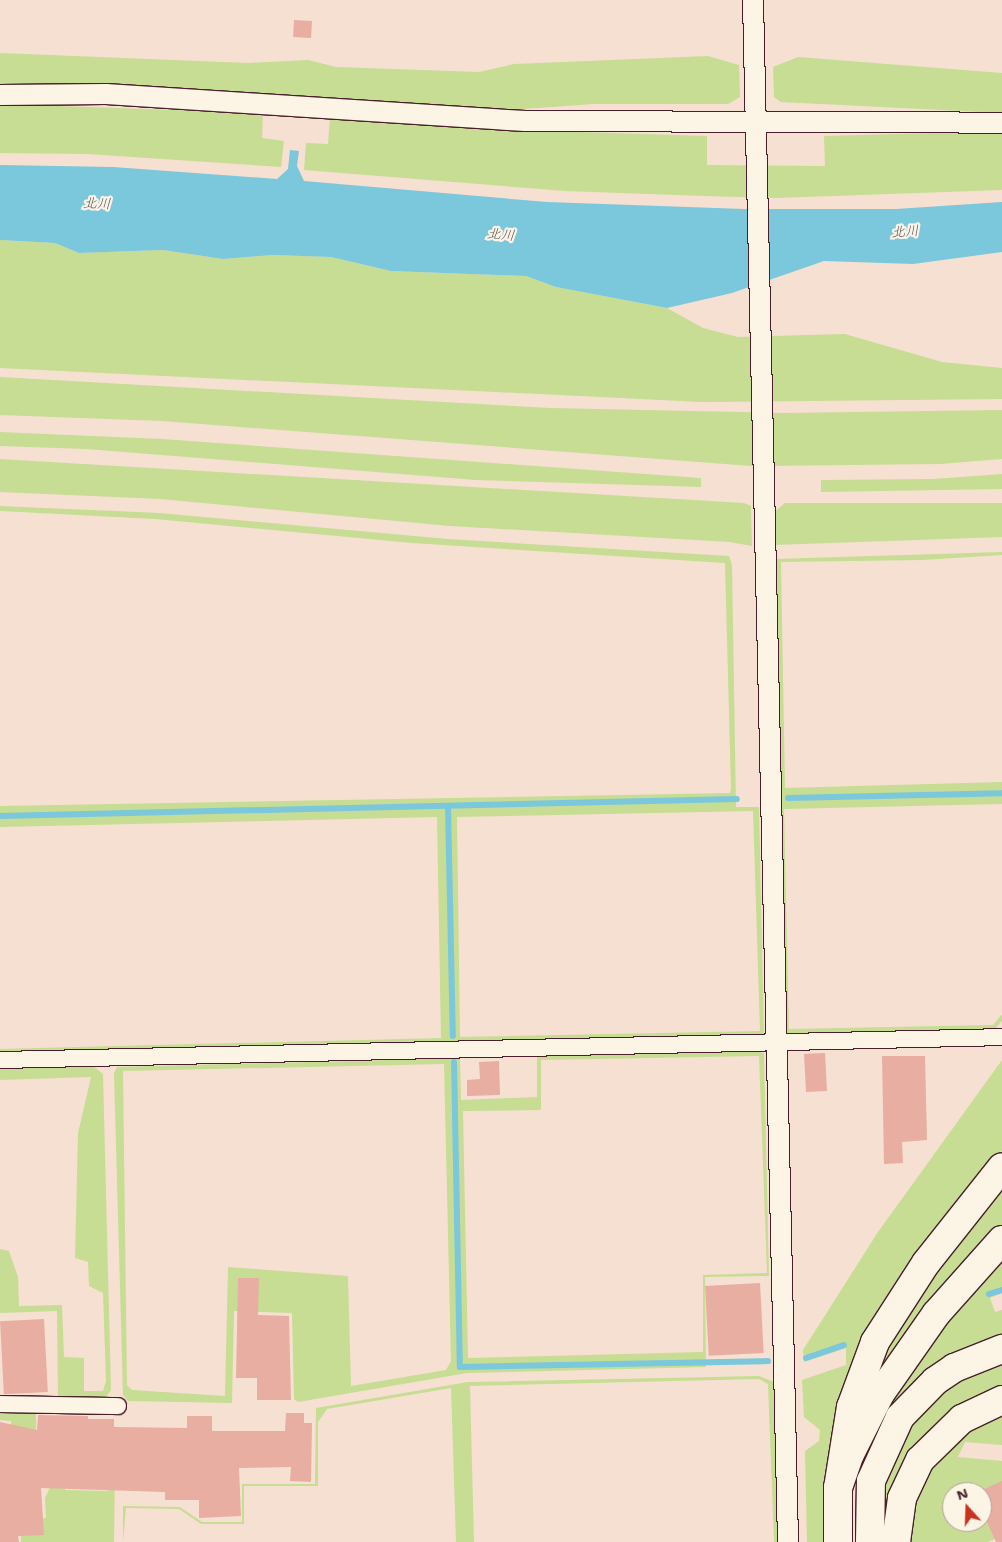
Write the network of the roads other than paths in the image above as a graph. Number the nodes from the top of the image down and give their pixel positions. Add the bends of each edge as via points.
1 (753, 0) edge
2 (0, 95) edge
3 (754, 123) junction
4 (1002, 124) edge
5 (1002, 1037) edge
6 (775, 1043) junction
7 (0, 1060) edge
8 (1002, 1167) edge
9 (1002, 1240) edge
10 (1002, 1349) edge
11 (1002, 1400) edge
12 (0, 1404) edge
13 (118, 1406) dead end
14 (838, 1488) junction
15 (788, 1542) edge
16 (838, 1542) edge
17 (870, 1542) edge
18 (896, 1542) edge

1 - 3 street
2 - 3 street via 106,94 525,121
3 - 4 street
3 - 6 street
5 - 6 street
6 - 7 street
6 - 15 street
8 - 14 highway via 926,1263 875,1342 851,1407
9 - 14 highway via 956,1289 896,1369 850,1454
10 - 17 highway via 954,1368 935,1380 900,1417 871,1481
11 - 18 highway via 962,1419 920,1460 902,1498
12 - 13 street
14 - 16 highway

